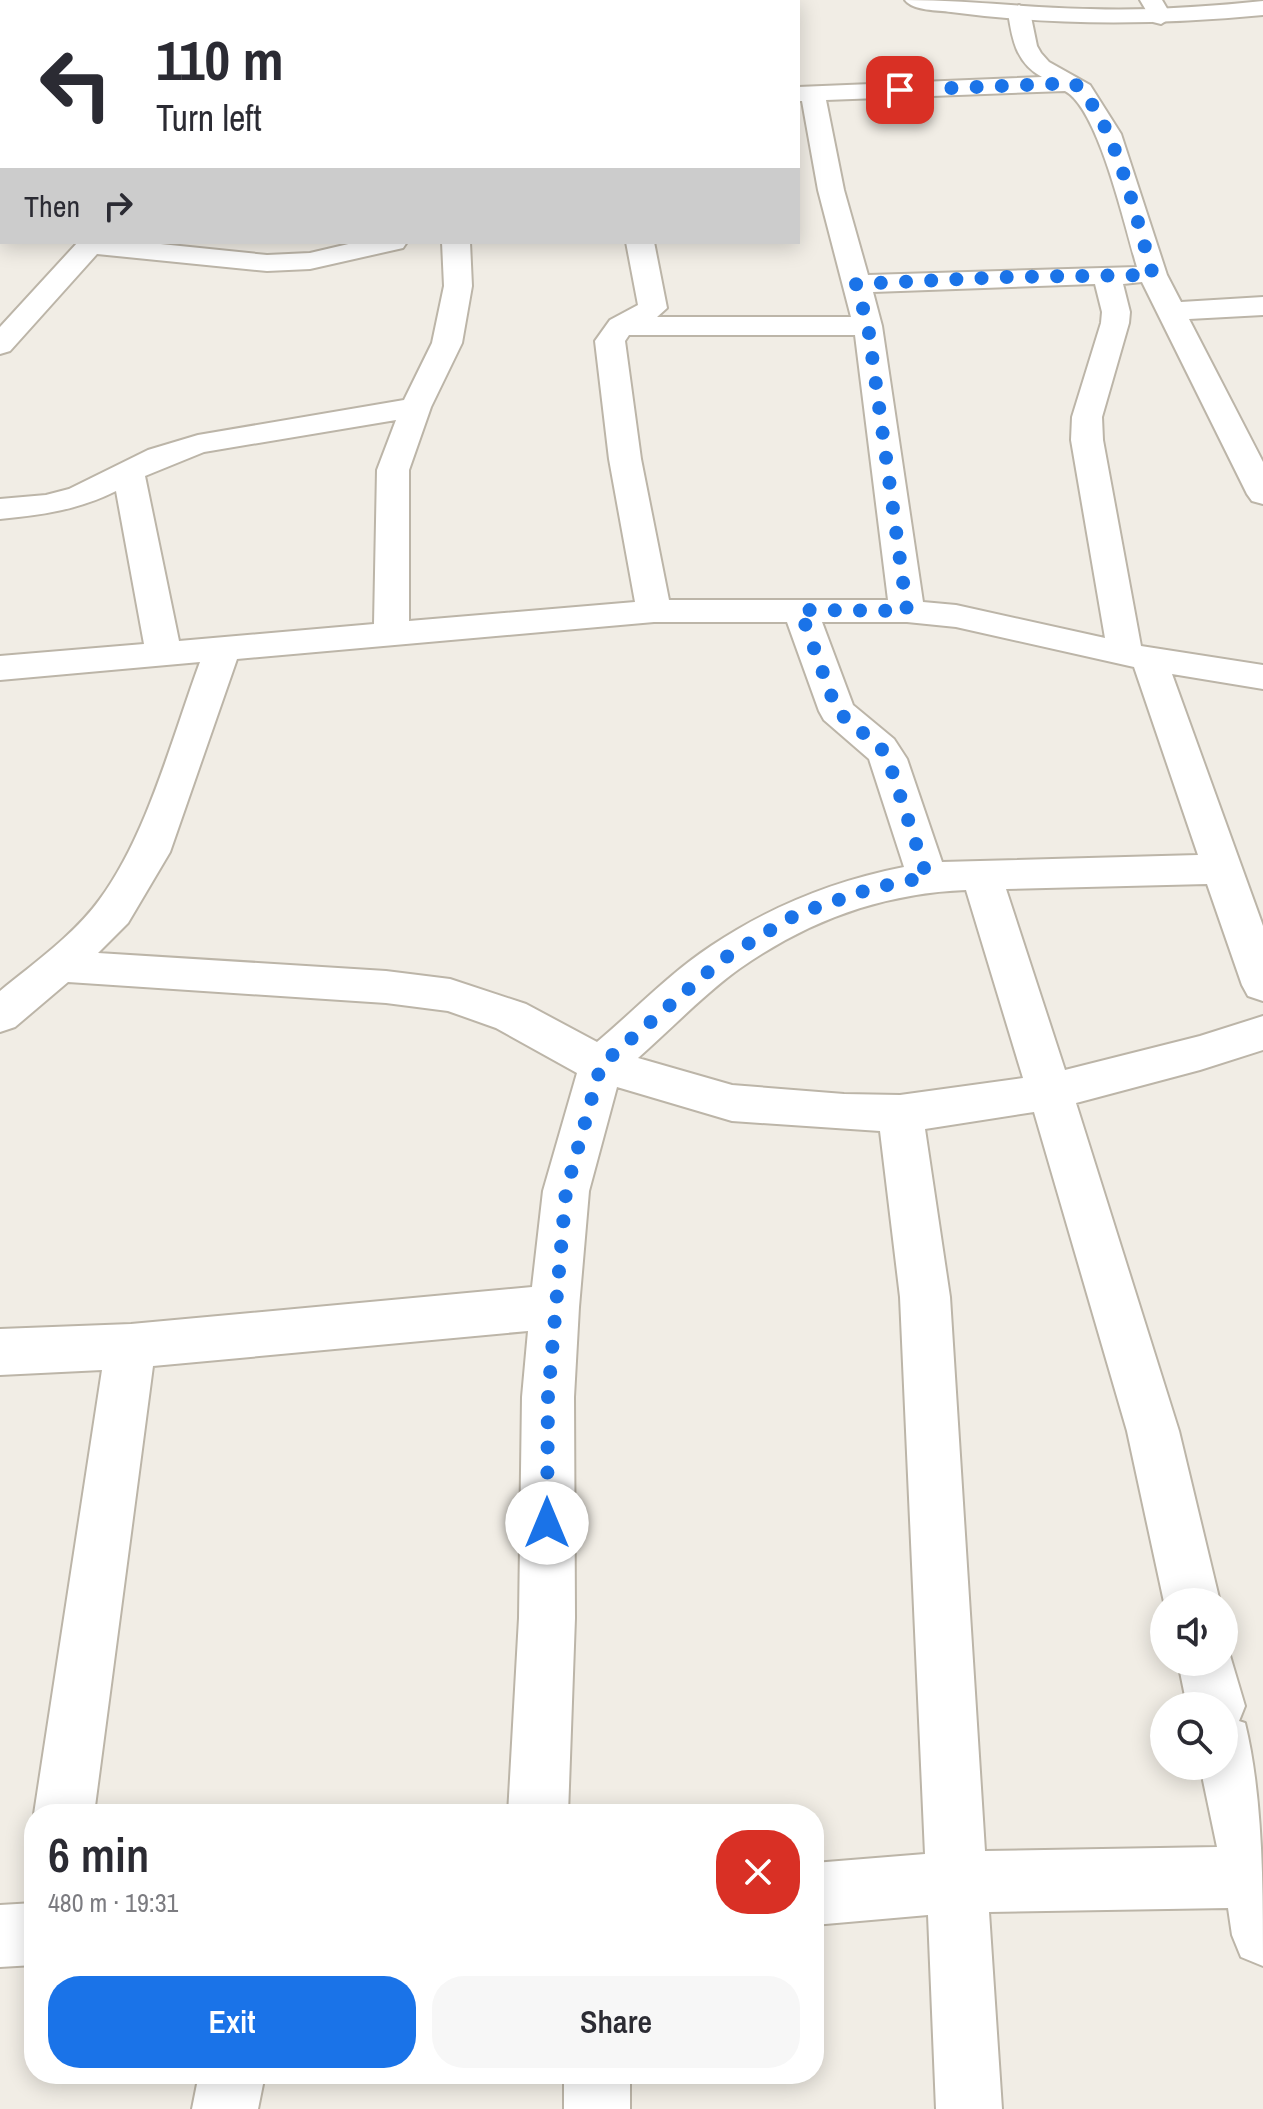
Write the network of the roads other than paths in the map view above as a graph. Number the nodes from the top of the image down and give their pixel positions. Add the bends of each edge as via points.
1 (916, 0) edge
2 (958, 3) edge
3 (1156, 8) edge
4 (1263, 8) edge
5 (1019, 12) junction
6 (1074, 83) junction
7 (805, 94) edge
8 (92, 244) edge
9 (384, 244) edge
10 (456, 244) edge
11 (640, 244) edge
12 (1107, 275) junction
13 (1153, 275) junction
14 (856, 284) junction
15 (1263, 306) edge
16 (1170, 311) junction
17 (620, 326) junction
18 (868, 326) junction
19 (1, 341) edge
20 (416, 407) junction
21 (129, 474) junction
22 (1263, 494) edge
23 (0, 509) edge
24 (800, 610) junction
25 (654, 611) junction
26 (907, 611) junction
27 (391, 634) junction
28 (223, 647) junction
29 (163, 652) junction
30 (1137, 656) junction
31 (0, 668) edge
32 (1263, 677) edge
33 (1223, 869) junction
34 (982, 876) junction
35 (927, 877) junction
36 (59, 966) junction
37 (1263, 985) edge
38 (0, 1015) edge
39 (1263, 1033) edge
40 (601, 1065) junction
41 (1052, 1091) junction
42 (900, 1113) junction
43 (554, 1307) junction
44 (131, 1346) junction
45 (0, 1352) edge
46 (1189, 1588) edge
47 (1232, 1780) edge
48 (65, 1804) edge
49 (538, 1804) edge
50 (1254, 1877) junction
51 (958, 1882) junction
52 (824, 1893) edge
53 (24, 1935) edge
54 (1263, 1935) edge
55 (0, 1936) edge
56 (230, 2084) edge
57 (597, 2084) edge
58 (225, 2109) edge
59 (597, 2109) edge
60 (969, 2109) edge

1 - 2 street
2 - 5 street
3 - 4 street
3 - 5 street via 1098,17
5 - 6 street via 1032,57
6 - 7 street
6 - 13 street via 1109,134
7 - 14 street
8 - 9 street via 267,263 310,261
8 - 19 street
10 - 20 street via 458,286 447,343
11 - 17 street via 653,308
12 - 13 street
12 - 14 street
12 - 30 street via 1115,323 1087,417 1087,440
13 - 16 street
14 - 18 street
15 - 16 street
16 - 22 street
17 - 18 street
17 - 25 street via 610,341 625,459
18 - 26 street
20 - 21 street via 198,444
20 - 27 street via 393,470
21 - 23 street via 59,502
21 - 29 street
24 - 25 street
24 - 26 street
24 - 35 street via 837,711 888,759
25 - 27 street
26 - 30 street via 956,616
27 - 28 street
28 - 29 street
28 - 36 street via 150,852 113,912
29 - 31 street
30 - 32 street
30 - 33 street
33 - 34 street
33 - 37 street
34 - 35 street
34 - 41 street
35 - 40 street via 873,888 797,914 723,959
36 - 38 street
36 - 40 street via 450,995 511,1016
39 - 41 street
40 - 42 street via 732,1103
40 - 43 street via 566,1191
41 - 42 street
41 - 46 street via 1154,1432
42 - 51 street via 925,1297
43 - 44 street
43 - 49 street
44 - 45 street
44 - 48 street
47 - 50 street
50 - 51 street
50 - 54 street
51 - 52 street
51 - 60 street
53 - 55 street
56 - 58 street
57 - 59 street

